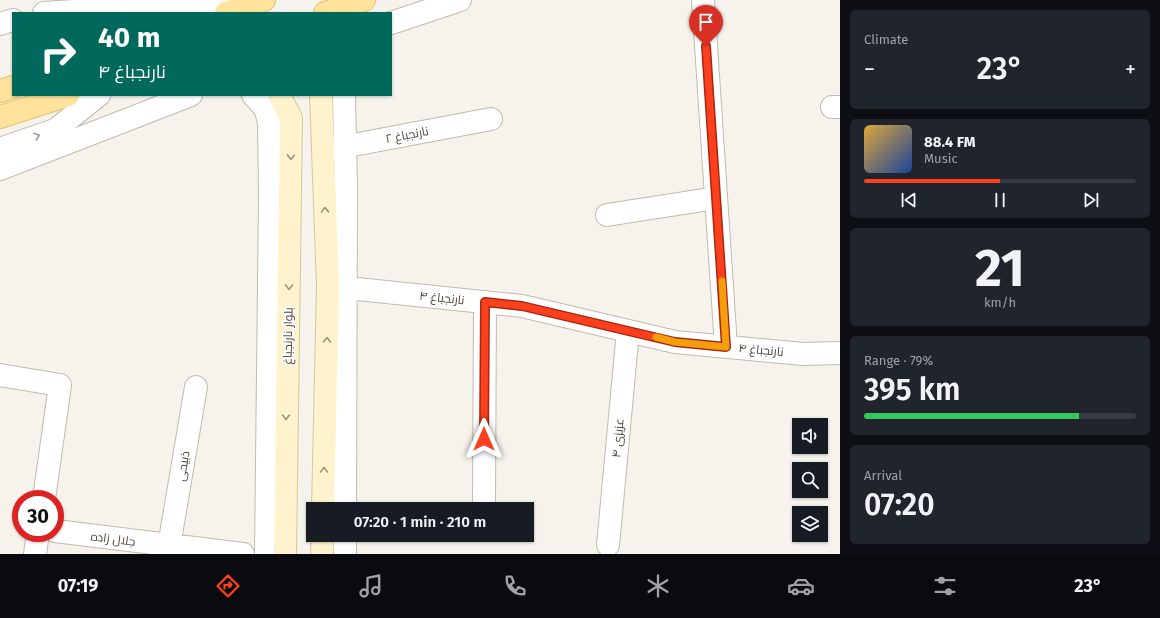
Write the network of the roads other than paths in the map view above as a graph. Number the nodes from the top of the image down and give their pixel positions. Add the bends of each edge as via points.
1 (238, 0) edge
2 (264, 0) edge
3 (460, 0) edge
4 (703, 0) edge
5 (142, 3) edge
6 (352, 6) edge
7 (54, 12) edge
8 (229, 12) edge
9 (329, 12) edge
10 (12, 20) edge
11 (392, 23) edge
12 (0, 24) edge
13 (12, 87) edge
14 (0, 91) edge
15 (65, 96) edge
16 (98, 96) edge
17 (188, 96) edge
18 (254, 96) edge
19 (280, 96) edge
20 (321, 96) edge
21 (344, 96) edge
22 (0, 117) edge
23 (491, 119) dead end
24 (346, 146) junction
25 (0, 149) edge
26 (323, 151) junction
27 (0, 169) edge
28 (716, 198) junction
29 (607, 214) dead end
30 (337, 287) junction
31 (485, 302) junction
32 (628, 331) junction
33 (726, 347) junction
34 (840, 353) edge
35 (0, 375) edge
36 (196, 387) dead end
37 (45, 490) edge
38 (484, 500) dead end
39 (323, 502) edge
40 (345, 502) edge
41 (64, 533) edge
42 (37, 542) edge
43 (323, 542) edge
44 (345, 542) edge
45 (608, 545) dead end
46 (169, 546) junction
47 (35, 554) edge
48 (243, 554) edge
49 (266, 554) edge
50 (285, 554) edge
51 (322, 554) edge
52 (345, 554) edge

1 - 5 street
2 - 8 main road
3 - 11 street
4 - 28 street
5 - 7 street
6 - 9 main road
10 - 12 street
13 - 14 main road
15 - 22 main road
25 -> 16 street via 55,130
17 - 27 street
18 - 49 street via 265,108 269,122
19 -> 50 main road, بلوار نارنجباغ via 291,118
20 - 26 main road
21 - 24 street
23 - 24 street, نارنجباغ ۲
24 - 26 street, نارنجباغ ۲
24 - 30 street
30 -> 26 main road
28 - 29 street
28 - 33 street
30 - 31 street, نارنجباغ ۴
39 -> 30 main road
30 - 40 street
31 - 32 street, نارنجباغ ۴ via 522,306
31 - 38 street
32 - 33 street, نارنجباغ ۴ via 675,342
32 - 45 street, عزیزی ۴
33 - 34 street, نارنجباغ ۴ via 803,354
35 - 37 street via 60,385
36 - 46 street, ذبیحی
41 - 46 street, جلال زاده
42 - 47 street
43 - 51 main road
44 - 52 street
46 - 48 street, جلال زاده

